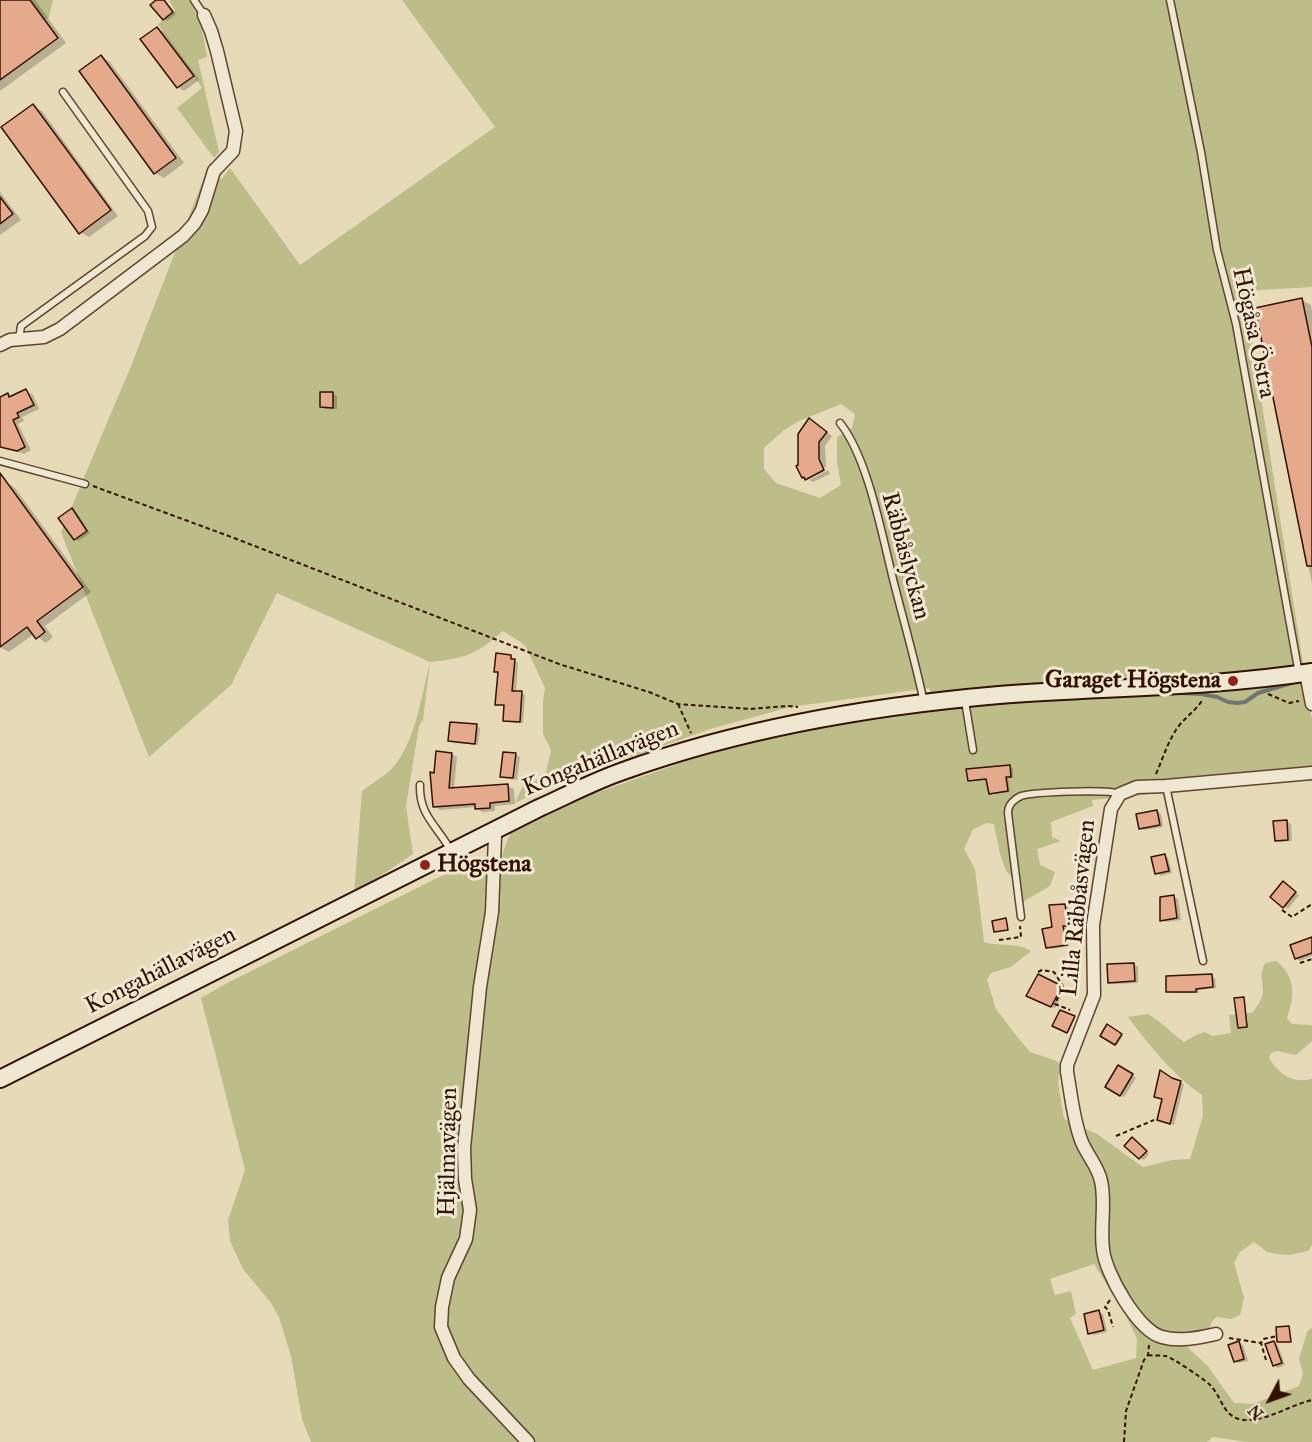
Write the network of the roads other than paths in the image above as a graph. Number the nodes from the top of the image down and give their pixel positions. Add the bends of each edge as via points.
1 (194, 0) edge
2 (1170, 0) edge
3 (204, 15) joint
4 (63, 92) dead end
5 (19, 340) junction
6 (0, 345) edge
7 (840, 423) dead end
8 (0, 461) edge
9 (85, 484) road end
10 (1306, 673) edge
11 (965, 698) junction
12 (1311, 699) edge
13 (924, 703) junction
14 (973, 750) dead end
15 (1312, 773) edge
16 (420, 785) dead end
17 (1166, 786) junction
18 (1119, 794) junction
19 (492, 831) junction
20 (451, 852) junction
21 (1021, 917) road end
22 (1203, 961) dead end
23 (0, 1079) edge
24 (1222, 1336) road end
25 (528, 1442) edge

1 - 3 lane
2 - 10 lane, Högåsa Östra via 1217,250 1236,324
3 - 5 street via 236,131 233,151 214,171 202,210 178,240 60,329 44,337
4 - 5 lane via 143,204 152,227 21,326
5 - 6 street
7 - 13 lane, Räbbåslyckan via 849,434 874,502
8 - 9 lane
10 - 11 street, Kongahällavägen
10 - 12 street
11 - 13 street, Kongahällavägen
11 - 14 lane
13 - 19 street, Kongahällavägen via 809,721 697,747 625,770
15 - 17 street, Lilla Räbbåsvägen
16 - 20 lane via 423,811
17 - 18 street, Lilla Räbbåsvägen via 1137,787
17 - 22 lane
18 - 21 lane, Lilla Räbbåsvägen via 1097,791 1022,796 1010,804
18 - 24 street, Lilla Räbbåsvägen via 1111,809 1093,925 1094,995 1067,1072 1081,1141 1100,1177 1102,1249 1109,1274 1151,1333 1177,1340
19 - 20 street, Kongahällavägen
19 - 25 street, Hjälmavägen via 492,912 480,987 464,1148 470,1210 466,1239 448,1278 441,1327 454,1358 469,1379
20 - 23 street, Kongahällavägen

